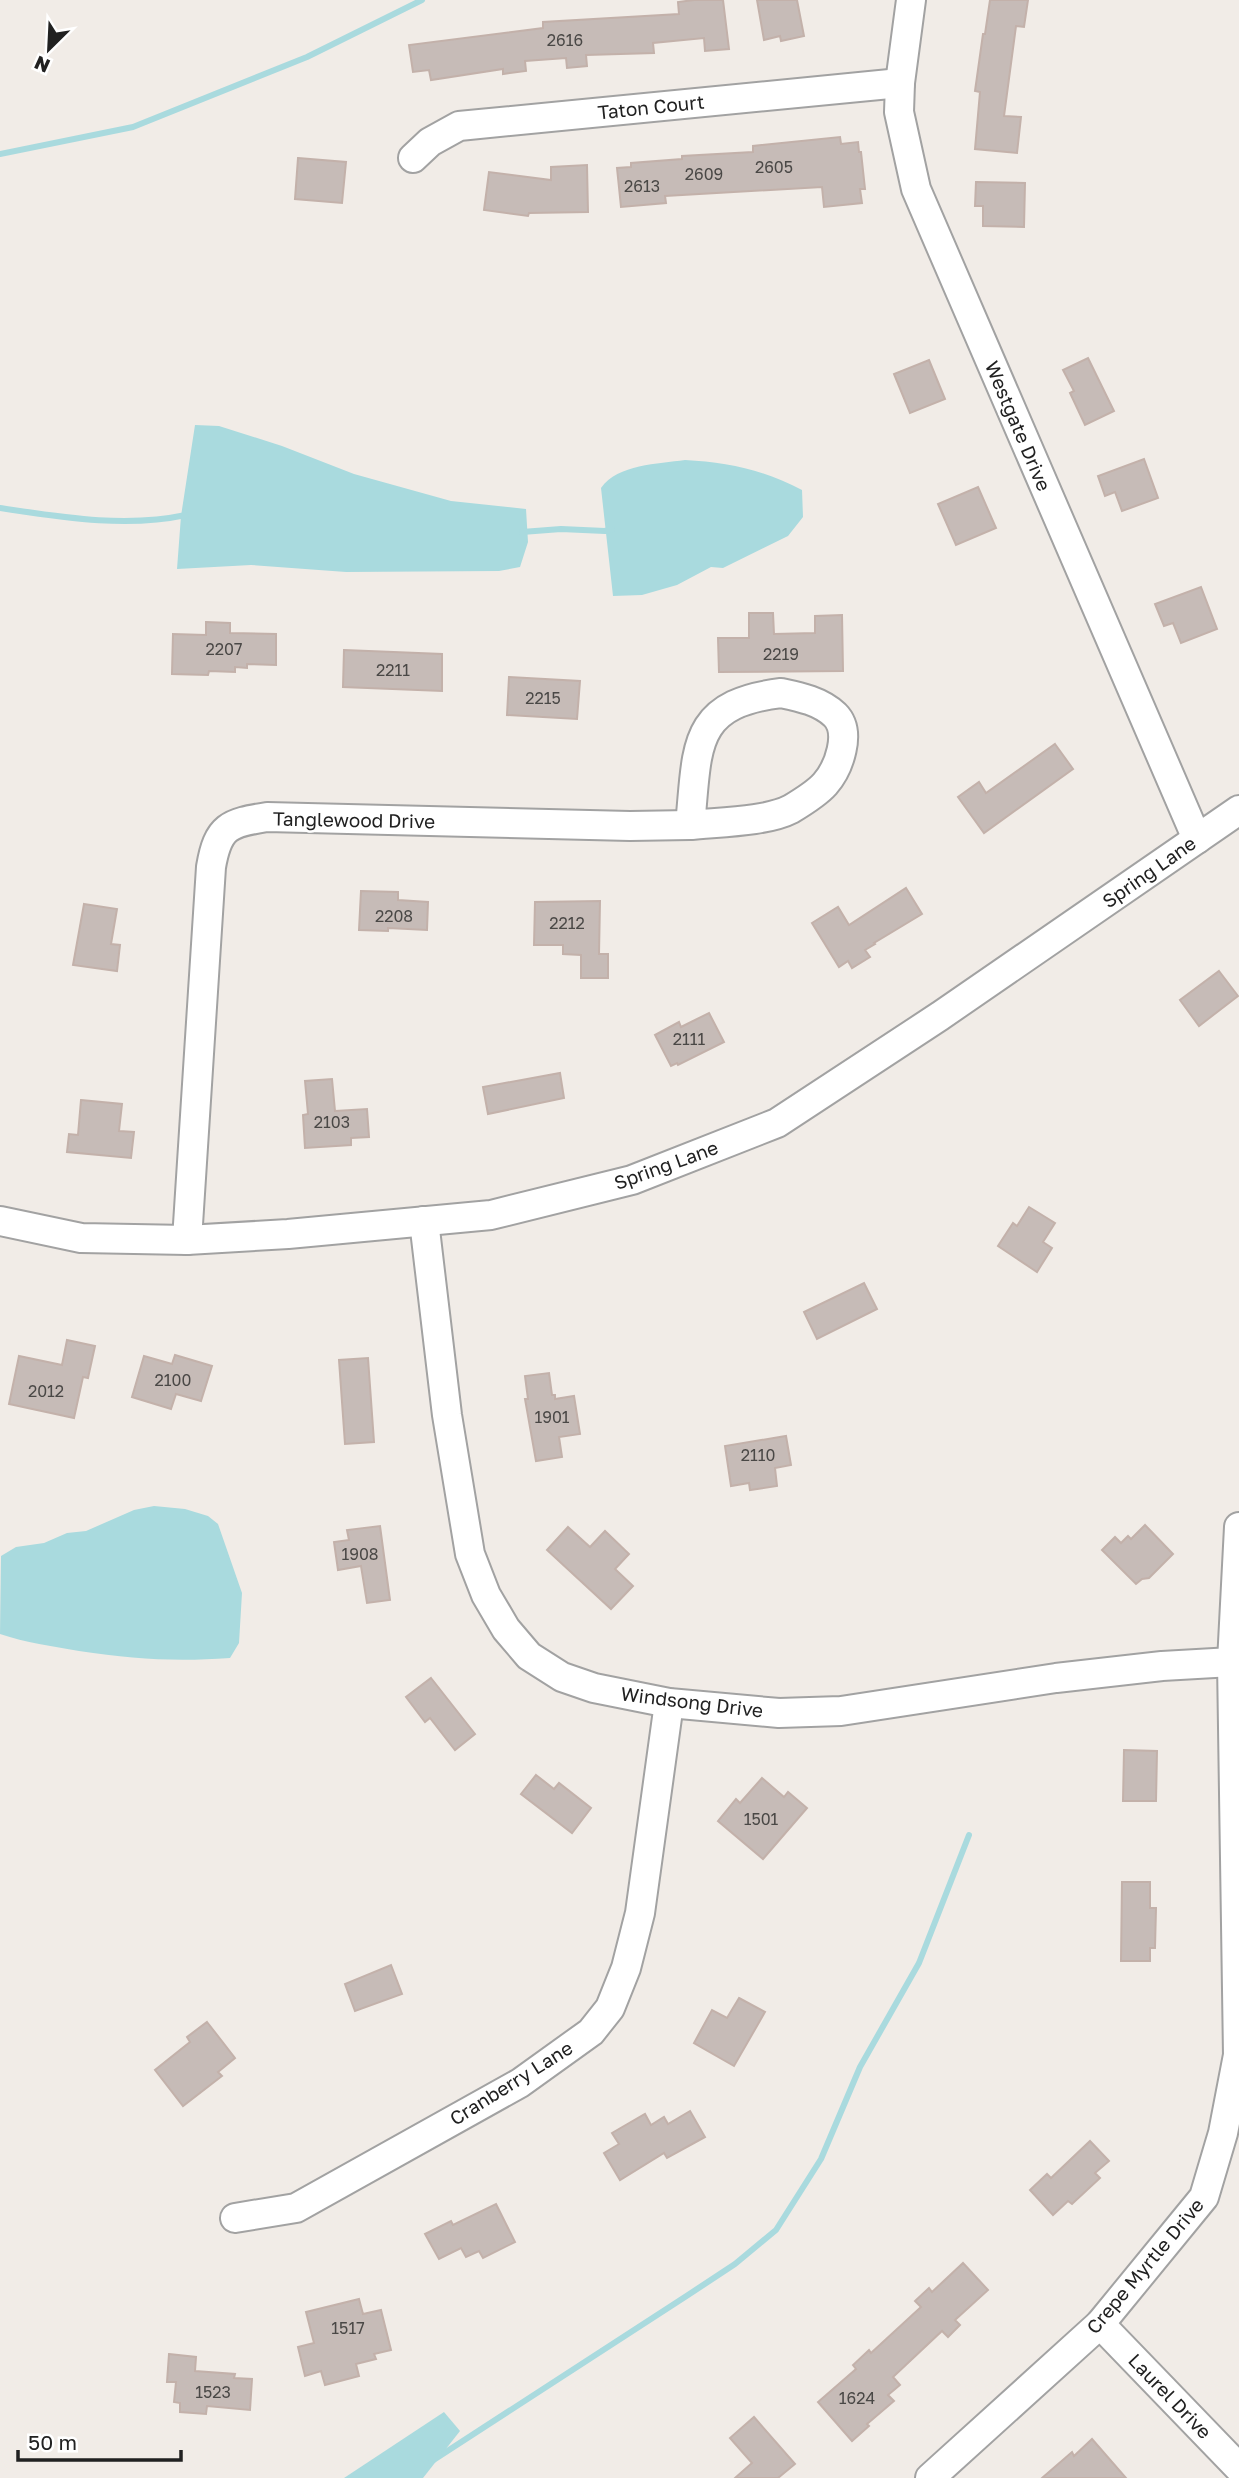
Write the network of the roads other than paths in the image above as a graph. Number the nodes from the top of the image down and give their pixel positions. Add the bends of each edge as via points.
1 (911, 0) edge
2 (900, 83) junction
3 (413, 158) dead end
4 (1239, 810) edge
5 (690, 825) junction
6 (1197, 839) junction
7 (0, 1221) edge
8 (424, 1221) junction
9 (187, 1240) junction
10 (1239, 1527) edge
11 (1232, 1662) junction
12 (669, 1703) junction
13 (234, 2218) dead end
14 (1100, 2324) junction
15 (1239, 2468) edge
16 (930, 2478) edge

1 - 2 street, Westgate Drive
2 - 3 street, Taton Court via 460,126 430,142
2 - 6 street, Westgate Drive via 899,112 916,189
4 - 6 street, Spring Lane
5 - 5 street, Tanglewood Drive via 697,760 707,727 725,709 752,697 781,693 811,700 836,716 844,736 836,767 824,784 789,810 751,820
5 - 9 street, Tanglewood Drive via 267,817 225,830 215,843 211,866
6 - 8 street, Spring Lane via 776,1123 632,1181 491,1215
7 - 9 street, Spring Lane via 81,1238
8 - 9 street, Spring Lane
8 - 12 street, Windsong Drive via 447,1415 470,1554 486,1595 529,1656 562,1677
10 - 11 street, Crepe Myrtle Drive
11 - 12 street, Windsong Drive via 1056,1678 841,1712 779,1713
11 - 14 street, Crepe Myrtle Drive via 1238,2055 1223,2133 1204,2197
12 - 13 street, Cranberry Lane via 640,1913 610,2008 591,2032 520,2083 296,2208
14 - 15 street, Laurel Drive
14 - 16 street, Crepe Myrtle Drive

